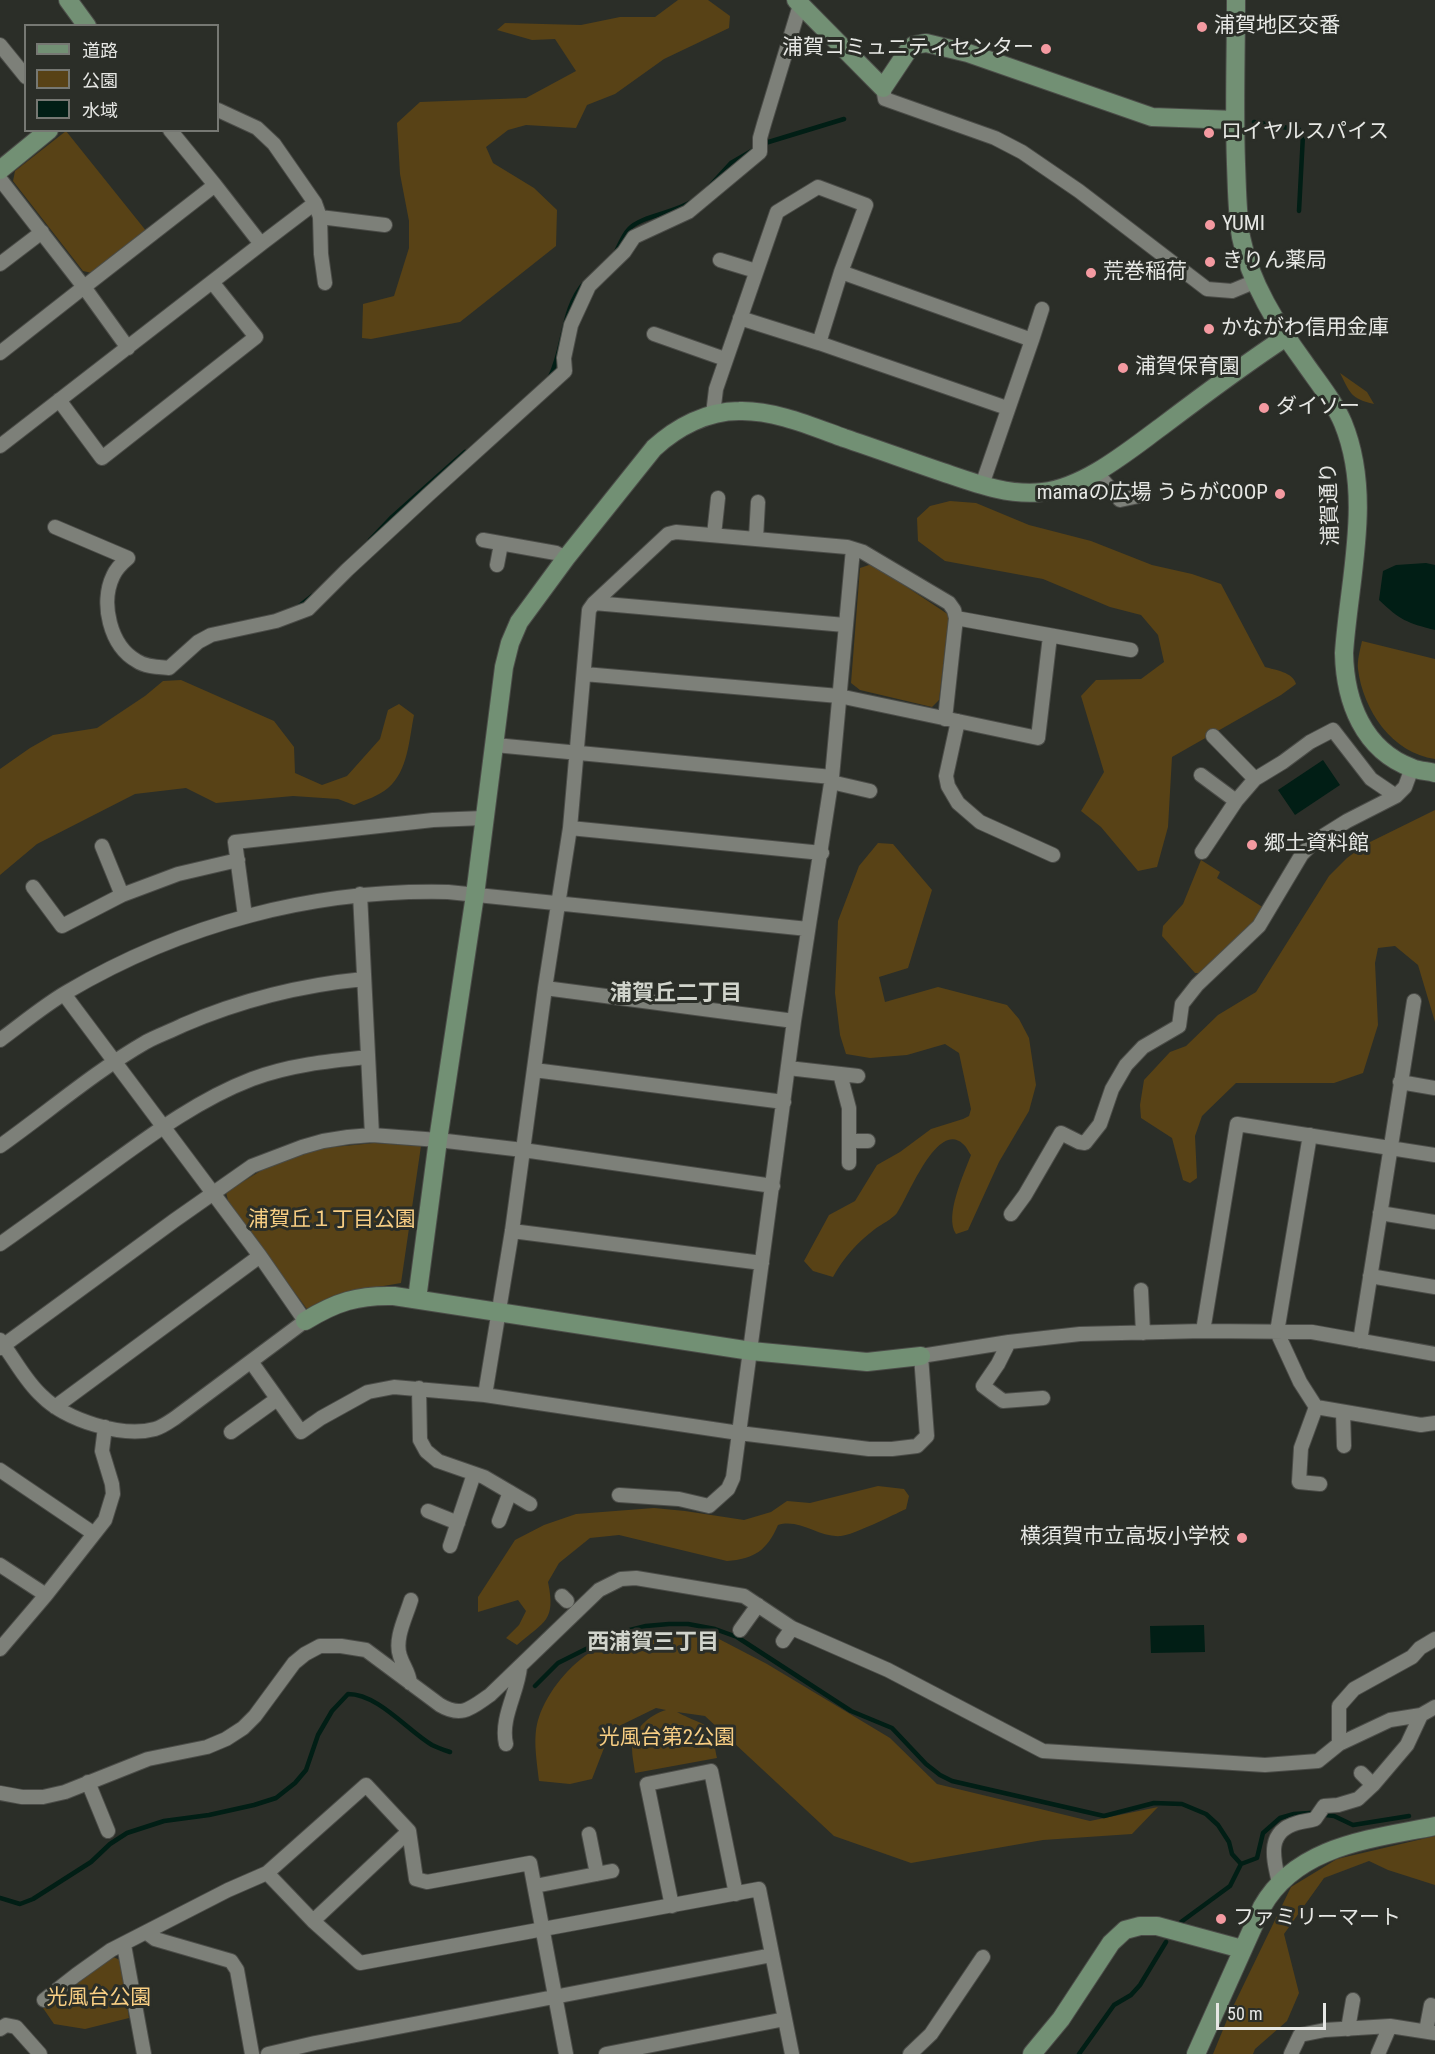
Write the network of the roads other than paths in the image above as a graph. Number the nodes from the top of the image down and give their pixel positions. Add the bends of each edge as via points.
1 (68, 0) edge
2 (1236, 0) edge
3 (798, 2) edge
4 (86, 24) edge
5 (0, 45) edge
6 (24, 75) edge
7 (884, 88) junction
8 (219, 110) edge
9 (1235, 120) junction
10 (47, 132) edge
11 (172, 132) edge
12 (0, 170) edge
13 (0, 179) edge
14 (215, 185) junction
15 (315, 203) junction
16 (320, 217) junction
17 (385, 225) dead end
18 (42, 232) junction
19 (261, 244) junction
20 (720, 260) dead end
21 (0, 264) edge
22 (756, 271) junction
23 (841, 272) junction
24 (1256, 281) junction
25 (212, 282) junction
26 (325, 283) dead end
27 (84, 286) junction
28 (1042, 309) dead end
29 (740, 318) junction
30 (654, 334) dead end
31 (1286, 337) junction
32 (1032, 340) junction
33 (819, 343) junction
34 (128, 348) junction
35 (0, 353) edge
36 (726, 359) junction
37 (59, 400) junction
38 (1007, 408) junction
39 (713, 414) junction
40 (0, 446) edge
41 (1096, 472) junction
42 (982, 485) junction
43 (1139, 496) dead end
44 (718, 498) dead end
45 (758, 502) dead end
46 (55, 527) dead end
47 (714, 535) junction
48 (756, 538) junction
49 (483, 540) dead end
50 (501, 544) junction
51 (854, 549) junction
52 (566, 558) junction
53 (497, 566) dead end
54 (594, 603) junction
55 (956, 618) junction
56 (845, 625) junction
57 (1050, 636) junction
58 (1131, 650) dead end
59 (584, 674) junction
60 (839, 696) junction
61 (951, 720) junction
62 (1212, 736) dead end
63 (495, 745) junction
64 (578, 754) junction
65 (1412, 768) junction
66 (1435, 773) edge
67 (1201, 775) dead end
68 (1255, 779) junction
69 (832, 780) junction
70 (870, 791) dead end
71 (1396, 796) junction
72 (1236, 801) junction
73 (484, 818) junction
74 (570, 828) junction
75 (102, 846) dead end
76 (1202, 852) dead end
77 (822, 853) junction
78 (1053, 855) dead end
79 (238, 860) junction
80 (33, 887) dead end
81 (360, 894) junction
82 (475, 895) junction
83 (122, 896) junction
84 (560, 903) junction
85 (245, 916) junction
86 (808, 929) junction
87 (364, 979) junction
88 (545, 988) junction
89 (64, 994) junction
90 (1414, 1001) dead end
91 (794, 1021) junction
92 (0, 1040) edge
93 (368, 1057) junction
94 (114, 1062) junction
95 (788, 1068) junction
96 (534, 1070) junction
97 (840, 1074) junction
98 (858, 1076) dead end
99 (1400, 1082) junction
100 (1435, 1088) edge
101 (784, 1102) junction
102 (162, 1127) junction
103 (372, 1135) junction
104 (1310, 1135) junction
105 (438, 1140) junction
106 (868, 1141) dead end
107 (849, 1142) junction
108 (0, 1146) edge
109 (1390, 1148) junction
110 (523, 1150) junction
111 (1435, 1155) edge
112 (849, 1163) dead end
113 (772, 1186) junction
114 (212, 1194) junction
115 (1380, 1213) junction
116 (1011, 1214) dead end
117 (1435, 1222) edge
118 (512, 1231) junction
119 (0, 1244) edge
120 (260, 1256) junction
121 (762, 1263) junction
122 (1371, 1276) junction
123 (1435, 1287) edge
124 (1141, 1290) dead end
125 (417, 1299) junction
126 (498, 1312) junction
127 (305, 1321) junction
128 (1203, 1331) junction
129 (1277, 1332) junction
130 (1143, 1333) junction
131 (1360, 1341) junction
132 (1009, 1342) junction
133 (1, 1344) edge
134 (751, 1351) junction
135 (1435, 1354) edge
136 (921, 1356) junction
137 (252, 1363) junction
138 (419, 1388) junction
139 (485, 1395) junction
140 (1043, 1398) dead end
141 (277, 1399) junction
142 (55, 1407) junction
143 (1316, 1407) junction
144 (1343, 1412) junction
145 (1435, 1424) edge
146 (105, 1427) junction
147 (231, 1432) dead end
148 (739, 1433) junction
149 (1344, 1446) dead end
150 (0, 1470) edge
151 (474, 1474) junction
152 (1320, 1484) dead end
153 (510, 1491) junction
154 (619, 1495) dead end
155 (530, 1504) dead end
156 (428, 1511) dead end
157 (499, 1521) dead end
158 (458, 1523) junction
159 (93, 1533) junction
160 (450, 1546) dead end
161 (0, 1565) edge
162 (46, 1595) junction
163 (411, 1600) dead end
164 (758, 1605) junction
165 (792, 1628) junction
166 (740, 1630) dead end
167 (1435, 1639) edge
168 (783, 1641) dead end
169 (0, 1649) edge
170 (520, 1667) junction
171 (410, 1683) junction
172 (1435, 1707) edge
173 (1422, 1715) junction
174 (506, 1744) dead end
175 (1339, 1744) junction
176 (1361, 1773) dead end
177 (88, 1782) junction
178 (1373, 1785) junction
179 (0, 1793) edge
180 (1435, 1826) edge
181 (108, 1831) dead end
182 (409, 1831) junction
183 (589, 1834) dead end
184 (612, 1871) dead end
185 (267, 1873) junction
186 (597, 1874) junction
187 (1279, 1883) junction
188 (535, 1886) junction
189 (736, 1894) junction
190 (672, 1906) junction
191 (313, 1921) junction
192 (543, 1930) junction
193 (147, 1932) junction
194 (124, 1945) junction
195 (1242, 1949) junction
196 (772, 1955) junction
197 (983, 1957) dead end
198 (556, 1996) junction
199 (44, 2000) dead end
200 (1353, 2000) dead end
201 (1431, 2005) dead end
202 (785, 2019) junction
203 (1390, 2026) junction
204 (0, 2029) edge
205 (1348, 2029) junction
206 (1430, 2032) edge
207 (40, 2054) edge
208 (144, 2054) edge
209 (252, 2054) edge
210 (268, 2054) edge
211 (566, 2054) edge
212 (606, 2054) edge
213 (792, 2054) edge
214 (910, 2054) edge
215 (1032, 2054) edge
216 (1196, 2054) edge
217 (1291, 2054) edge
218 (1378, 2054) edge

1 - 4 street
2 - 9 street, 浦賀通り
3 - 7 street
3 - 46 street via 760,152 688,212 634,237 589,286 571,325 565,371 308,609 276,621 211,635 169,668 148,666 123,649 111,627 108,603 112,576 128,558
5 - 6 street
7 - 9 street via 909,49 926,43 968,53 1152,117
7 - 24 street via 885,99 995,138 1022,152 1207,289 1232,291
8 - 15 street via 257,128 274,144
9 - 24 street, 浦賀通り via 1241,237
10 - 12 street
11 - 14 street
13 - 18 street
14 - 19 street
14 - 27 street
15 - 16 street
15 - 19 street
16 - 17 street
16 - 26 street
18 - 21 street
18 - 27 street
19 - 25 street
20 - 22 street
22 - 23 street via 777,212 818,187 866,205
22 - 29 street
23 - 32 street
23 - 33 street
24 - 31 street, 浦賀通り
25 - 34 street
25 - 37 street via 256,337 102,458
27 - 34 street
27 - 35 street
28 - 32 street
29 - 33 street
29 - 36 street
30 - 36 street
31 - 41 street
31 - 65 street, 浦賀通り via 1327,394 1343,423 1351,450 1358,520 1344,653 1349,697 1368,736 1386,753
32 - 38 street
33 - 38 street
34 - 37 street
36 - 39 street
37 - 40 street
38 - 42 street
39 - 42 street via 739,411 773,415
39 - 52 street via 659,443
41 - 42 street via 1046,492 1027,494
41 - 43 street via 1120,500
44 - 47 street
45 - 48 street
47 - 48 street
47 - 54 street via 668,534
48 - 51 street
49 - 50 street
50 - 52 street
50 - 53 street
51 - 55 street via 949,603
51 - 56 street
52 - 63 street via 519,622 510,643
54 - 56 street
54 - 59 street via 589,610
55 - 57 street
55 - 61 street
56 - 60 street
57 - 58 street
57 - 61 street via 1038,738
59 - 60 street
59 - 64 street
60 - 61 street
60 - 69 street
61 - 78 street via 946,776 958,803 980,822
62 - 68 street
63 - 64 street
63 - 73 street
64 - 69 street
64 - 74 street
65 - 66 street, 浦賀通り
65 - 71 street via 1405,787
67 - 72 street
68 - 71 street via 1333,730 1371,779
68 - 72 street
69 - 70 street
69 - 77 street
71 - 116 street via 1347,821 1302,854 1259,926 1182,1004 1179,1026 1143,1047 1126,1065 1112,1089 1100,1124 1086,1143 1062,1133
72 - 76 street
73 - 79 street via 236,842
73 - 82 street
74 - 77 street
74 - 84 street
75 - 83 street
77 - 86 street
79 - 83 street via 178,874
79 - 85 street
80 - 83 street via 62,926
81 - 82 street via 412,891
81 - 85 street
81 - 87 street
82 - 84 street
82 - 105 street
84 - 86 street
84 - 88 street
85 - 89 street via 154,947
86 - 91 street
87 - 93 street
87 - 94 street via 330,982 244,1002 147,1041
88 - 91 street
88 - 96 street
89 - 92 street
89 - 94 street
90 - 99 street
91 - 95 street
93 - 102 street via 287,1068 251,1080
93 - 103 street
94 - 102 street
94 - 108 street
95 - 97 street
95 - 101 street
96 - 101 street
96 - 110 street
97 - 98 street
97 - 107 street via 849,1108
99 - 100 street
99 - 109 street
101 - 113 street
102 - 114 street
102 - 119 street
103 - 105 street
103 - 114 street via 291,1150 252,1166
104 - 109 street
104 - 128 street via 1237,1124
104 - 129 street
105 - 110 street
105 - 125 street
106 - 107 street
107 - 112 street
109 - 111 street
109 - 115 street
110 - 113 street
110 - 118 street
113 - 121 street
114 - 120 street
114 - 133 street
115 - 117 street
115 - 122 street
118 - 121 street
118 - 126 street
120 - 127 street
120 - 142 street
121 - 134 street
122 - 123 street
122 - 131 street
124 - 130 street
125 - 126 street
125 - 127 street via 355,1298
126 - 134 street
126 - 139 street
127 - 137 street
128 - 129 street
128 - 130 street
129 - 131 street via 1312,1332
129 - 143 street
130 - 132 street via 1080,1334
131 - 135 street
132 - 136 street
132 - 140 street via 983,1386 1003,1401
133 - 142 street
134 - 136 street via 867,1362
134 - 148 street
136 - 148 street via 927,1436 917,1446 868,1449
137 - 141 street
137 - 146 street via 164,1425 125,1432
138 - 139 street
138 - 141 street via 394,1386 368,1392 301,1432
138 - 151 street via 420,1440 426,1451 438,1461
139 - 148 street
141 - 147 street
142 - 146 street
143 - 144 street
143 - 152 street via 1301,1448 1299,1482
144 - 145 street
144 - 149 street
146 - 159 street via 102,1451 113,1494 105,1520
148 - 154 street via 733,1478 728,1489 709,1506 680,1499
150 - 159 street
151 - 153 street
151 - 158 street
153 - 155 street
153 - 157 street
156 - 158 street
158 - 160 street
159 - 162 street
161 - 162 street
162 - 169 street
163 - 171 street via 398,1648
164 - 165 street
164 - 166 street
164 - 170 street via 734,1594 621,1579 599,1590
165 - 168 street
165 - 175 street via 888,1670 1043,1751 1265,1765 1318,1761
167 - 175 street via 1412,1658 1354,1689 1339,1706
170 - 171 street via 490,1695 460,1712 451,1711
170 - 174 street via 508,1709
171 - 177 street via 366,1650 320,1646 294,1663 255,1716 226,1739 207,1747 148,1759
172 - 173 street
173 - 175 street via 1390,1720
173 - 178 street via 1407,1745
176 - 178 street
177 - 179 street via 43,1797
177 - 181 street
178 - 187 street via 1358,1799 1324,1806 1320,1813 1287,1827 1273,1851
180 - 187 street via 1342,1846 1295,1869
182 - 185 street via 366,1785
182 - 188 street via 416,1879 427,1882 530,1863
182 - 191 street
183 - 186 street
184 - 186 street
185 - 191 street
185 - 193 street
186 - 188 street
187 - 195 street via 1269,1894
188 - 192 street
189 - 190 street
189 - 190 street via 711,1771 647,1784
189 - 196 street via 759,1889
190 - 192 street
191 - 192 street via 360,1964
192 - 198 street
193 - 194 street
193 - 209 street via 155,1939 231,1961 237,1970
194 - 199 street via 111,1950
194 - 208 street
195 - 215 street via 1157,1926 1125,1930 1111,1943 1061,2019
195 - 216 street
196 - 198 street
196 - 202 street
197 - 214 street via 931,2034
198 - 210 street
198 - 211 street
200 - 205 street
201 - 206 street
202 - 212 street
202 - 213 street
203 - 205 street
203 - 206 street
203 - 218 street
204 - 207 street via 6,2025 16,2027
205 - 217 street via 1300,2035

